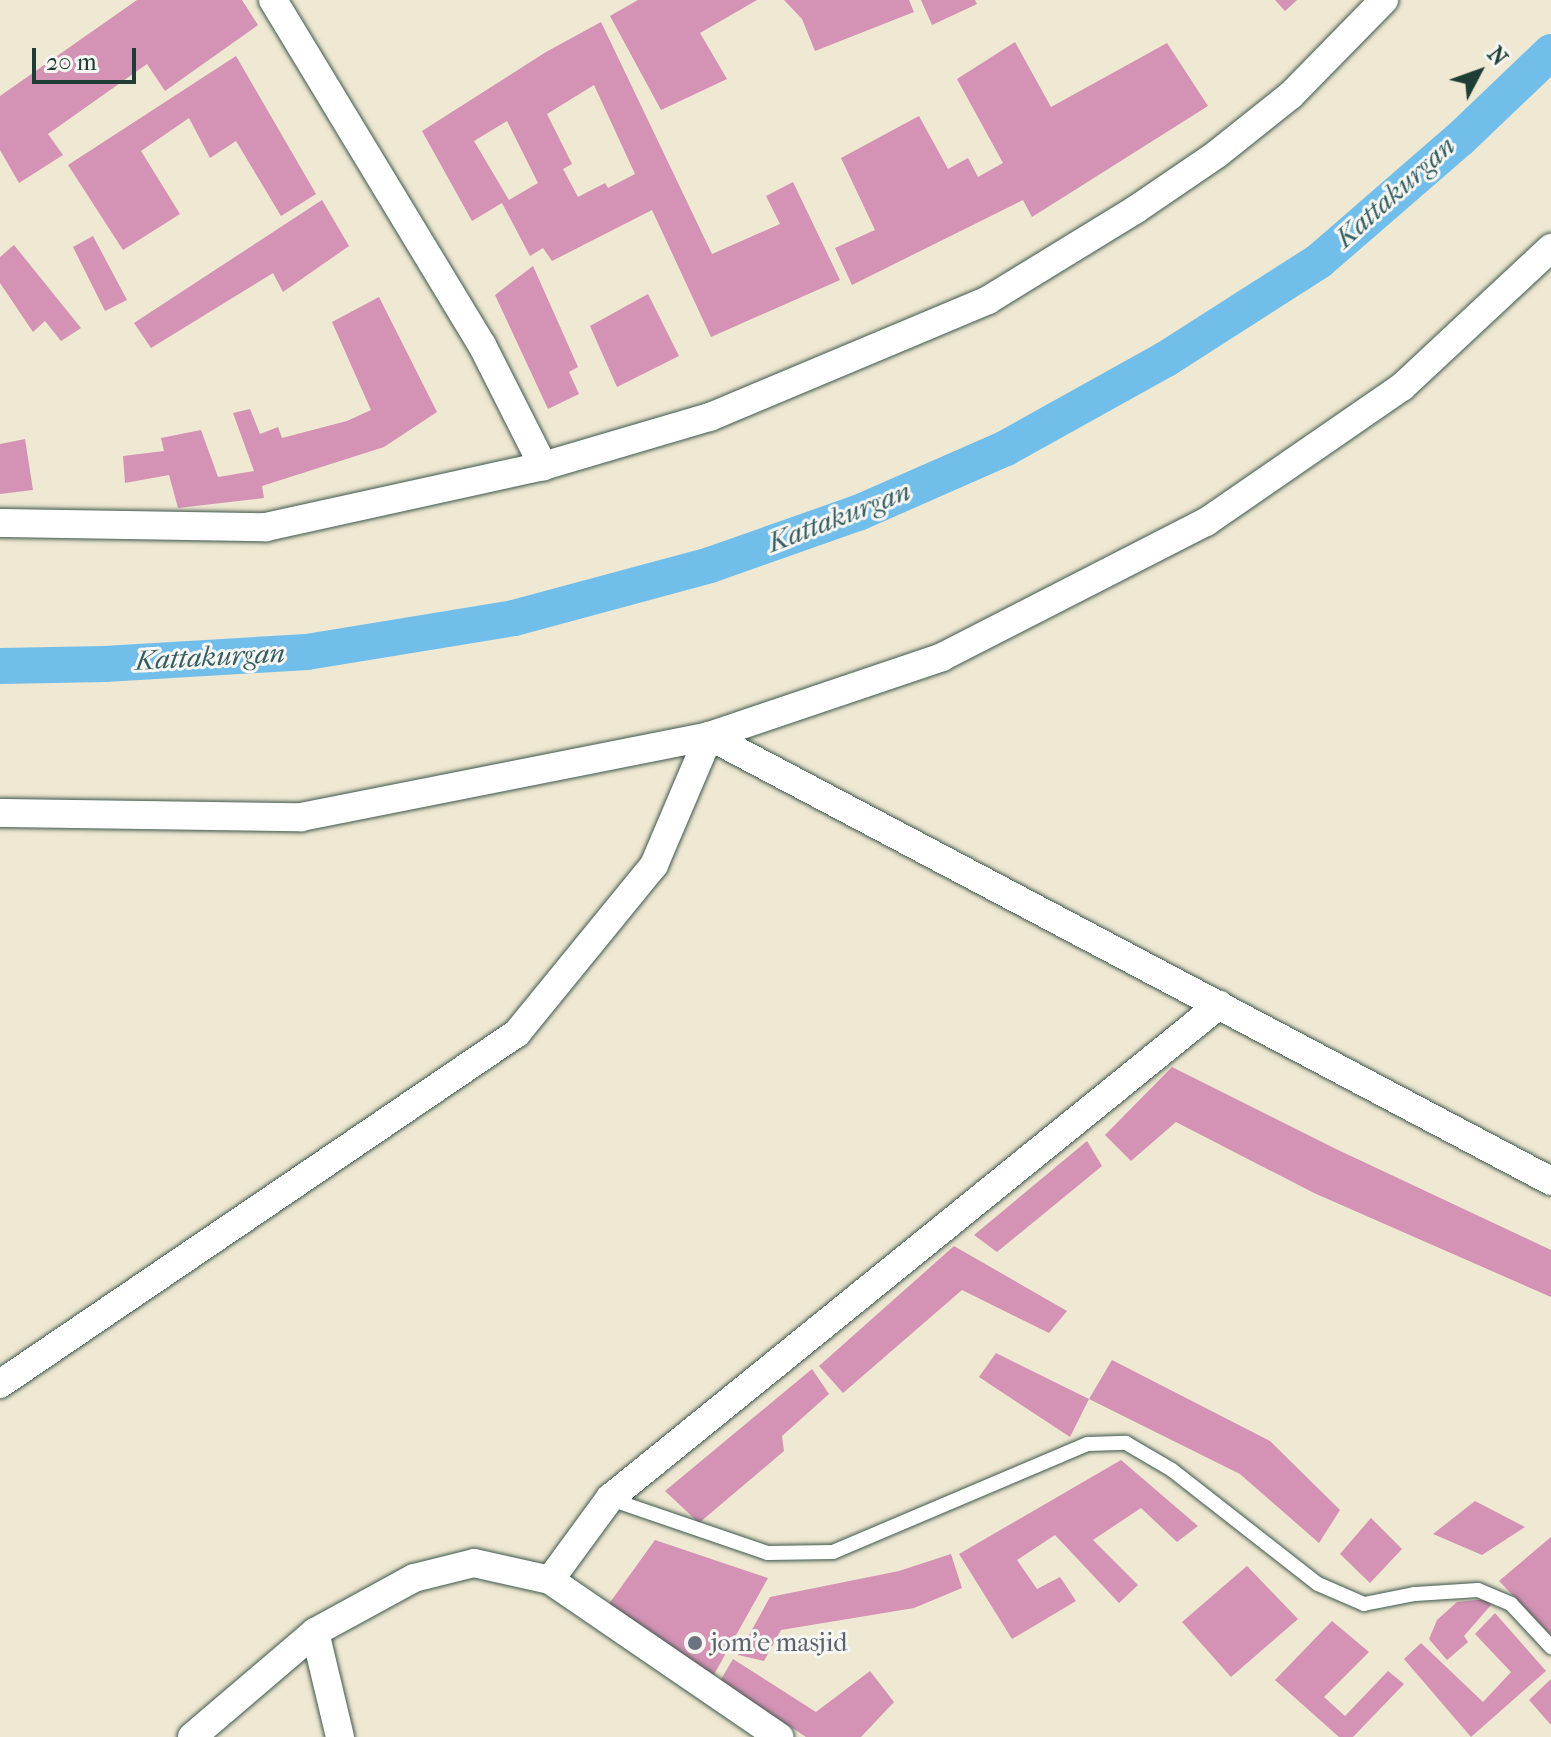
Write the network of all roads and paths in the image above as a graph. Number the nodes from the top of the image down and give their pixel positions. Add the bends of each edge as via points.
1 (273, 0) edge
2 (1384, 0) edge
3 (1551, 248) edge
4 (543, 466) junction
5 (0, 523) edge
6 (709, 736) junction
7 (0, 813) edge
8 (1219, 1005) junction
9 (1551, 1181) edge
10 (0, 1384) edge
11 (610, 1498) junction
12 (550, 1580) junction
13 (315, 1632) junction
14 (1551, 1647) edge
15 (192, 1737) edge
16 (340, 1737) edge
17 (779, 1737) edge

1 - 4 street via 482,345
2 - 4 street via 1291,95 1217,154 988,300 710,417
3 - 6 street via 1402,387 1206,522 942,657
4 - 5 street via 266,527
6 - 7 street via 301,817
6 - 8 street
6 - 10 street via 654,865 517,1033
8 - 9 street
8 - 11 street
11 - 12 street
11 - 14 lane via 768,1553 833,1552 1088,1444 1126,1443 1172,1470 1318,1584 1364,1604 1478,1590 1511,1604
12 - 13 street via 474,1563 414,1578
12 - 17 street
13 - 15 street
13 - 16 street

